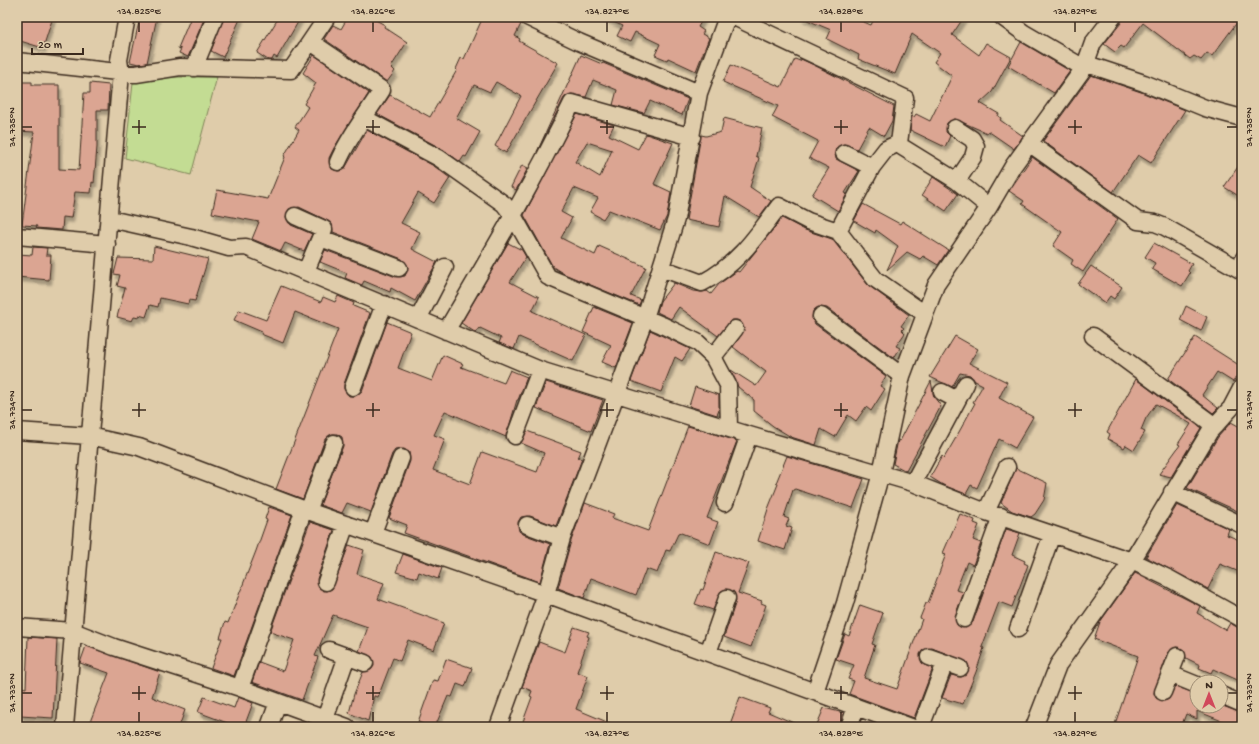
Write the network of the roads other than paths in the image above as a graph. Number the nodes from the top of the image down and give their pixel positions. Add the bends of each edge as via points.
1 (127, 17) edge
2 (216, 17) edge
3 (327, 17) edge
4 (527, 17) edge
5 (727, 17) edge
6 (734, 17) edge
7 (1113, 17) edge
8 (1005, 18) edge
9 (311, 42) junction
10 (17, 61) edge
11 (1086, 66) junction
12 (194, 68) junction
13 (121, 73) junction
14 (699, 93) junction
15 (364, 118) junction
16 (1242, 118) edge
17 (955, 128) dead end
18 (692, 137) junction
19 (899, 143) junction
20 (1029, 143) junction
21 (844, 153) dead end
22 (338, 162) dead end
23 (872, 167) junction
24 (957, 181) junction
25 (989, 207) junction
26 (295, 216) dead end
27 (514, 217) junction
28 (110, 219) junction
29 (838, 231) junction
30 (17, 236) edge
31 (321, 238) junction
32 (107, 244) junction
33 (1239, 264) edge
34 (445, 267) dead end
35 (399, 268) dead end
36 (661, 268) junction
37 (306, 271) junction
38 (384, 304) junction
39 (925, 314) junction
40 (821, 316) dead end
41 (645, 318) junction
42 (418, 319) junction
43 (735, 329) dead end
44 (446, 331) junction
45 (1093, 336) dead end
46 (713, 357) junction
47 (540, 370) junction
48 (902, 376) junction
49 (966, 384) dead end
50 (352, 388) dead end
51 (1242, 388) edge
52 (942, 392) dead end
53 (617, 395) junction
54 (957, 400) junction
55 (1236, 411) edge
56 (1215, 426) junction
57 (729, 428) junction
58 (17, 431) edge
59 (89, 436) junction
60 (515, 436) dead end
61 (748, 439) junction
62 (334, 443) dead end
63 (401, 458) dead end
64 (1007, 467) dead end
65 (881, 473) junction
66 (913, 483) junction
67 (1172, 492) junction
68 (725, 503) dead end
69 (306, 510) junction
70 (996, 518) junction
71 (346, 524) junction
72 (528, 525) dead end
73 (1242, 525) edge
74 (373, 533) junction
75 (562, 538) junction
76 (1051, 538) junction
77 (1129, 565) junction
78 (326, 582) dead end
79 (546, 594) junction
80 (727, 598) dead end
81 (964, 619) dead end
82 (1242, 619) edge
83 (17, 627) edge
84 (1018, 629) dead end
85 (73, 631) junction
86 (329, 650) dead end
87 (708, 653) junction
88 (347, 656) junction
89 (1177, 656) dead end
90 (929, 657) dead end
91 (365, 663) dead end
92 (1170, 674) junction
93 (1189, 682) edge
94 (240, 688) junction
95 (815, 692) junction
96 (1163, 692) dead end
97 (1229, 698) edge
98 (278, 702) junction
99 (1242, 704) edge
100 (856, 707) junction
101 (325, 719) junction
102 (65, 727) edge
103 (269, 727) edge
104 (347, 727) edge
105 (498, 727) edge
106 (849, 727) edge
107 (911, 727) edge
108 (921, 727) edge
109 (1034, 727) edge

1 - 13 street via 119,60
2 - 12 street
3 - 9 street
4 - 14 street
5 - 14 street
6 - 19 street via 905,98
7 - 11 street via 1093,43
8 - 11 street
9 - 12 street via 291,70
9 - 15 street via 382,90
10 - 13 street
11 - 16 street via 1144,83 1205,108
11 - 20 street
12 - 13 street via 180,67 136,74
13 - 28 street
14 - 18 street
15 - 22 street via 346,142
15 - 27 street via 439,158 504,204
17 - 24 street via 972,139 976,146 973,157
18 - 27 street via 572,103
18 - 36 street via 676,219
19 - 23 street via 886,149
19 - 24 street
20 - 25 street
20 - 33 street via 1138,221 1165,227
21 - 23 street
23 - 29 street
24 - 25 street
25 - 39 street via 936,286
26 - 31 street via 324,229
27 - 41 street via 548,277
27 - 44 street
28 - 32 street
28 - 37 street via 228,248 246,247
29 - 36 street via 808,221 779,206 741,256 710,279 702,283
29 - 39 street via 875,279
30 - 32 street
31 - 35 street
31 - 37 street
32 - 59 street
34 - 42 street
36 - 41 street
37 - 38 street
38 - 42 street
38 - 50 street
39 - 48 street
40 - 48 street
41 - 46 street via 697,342
41 - 53 street
42 - 44 street
43 - 46 street
44 - 47 street
45 - 56 street
46 - 57 street via 728,385
47 - 53 street
47 - 60 street
48 - 65 street
49 - 54 street
51 - 55 street
52 - 54 street
53 - 57 street
53 - 75 street
54 - 66 street
55 - 56 street
56 - 67 street
57 - 61 street
58 - 59 street
59 - 69 street via 139,447
59 - 85 street
61 - 65 street
61 - 68 street
62 - 69 street
63 - 74 street
64 - 70 street
65 - 66 street
65 - 95 street via 845,603
66 - 70 street
67 - 73 street
67 - 77 street
69 - 71 street
69 - 94 street
70 - 76 street
70 - 81 street
71 - 74 street
71 - 78 street
72 - 75 street
74 - 79 street
75 - 79 street
76 - 77 street
76 - 84 street
77 - 82 street via 1170,579
77 - 109 street via 1058,665
79 - 87 street
79 - 105 street
80 - 87 street
83 - 85 street
85 - 94 street
85 - 102 street
86 - 88 street
87 - 95 street
88 - 91 street
88 - 101 street
89 - 92 street
90 - 108 street via 952,665
92 - 93 street
92 - 96 street
94 - 98 street
95 - 100 street
97 - 99 street
98 - 101 street
98 - 103 street
100 - 106 street
100 - 107 street
101 - 104 street

